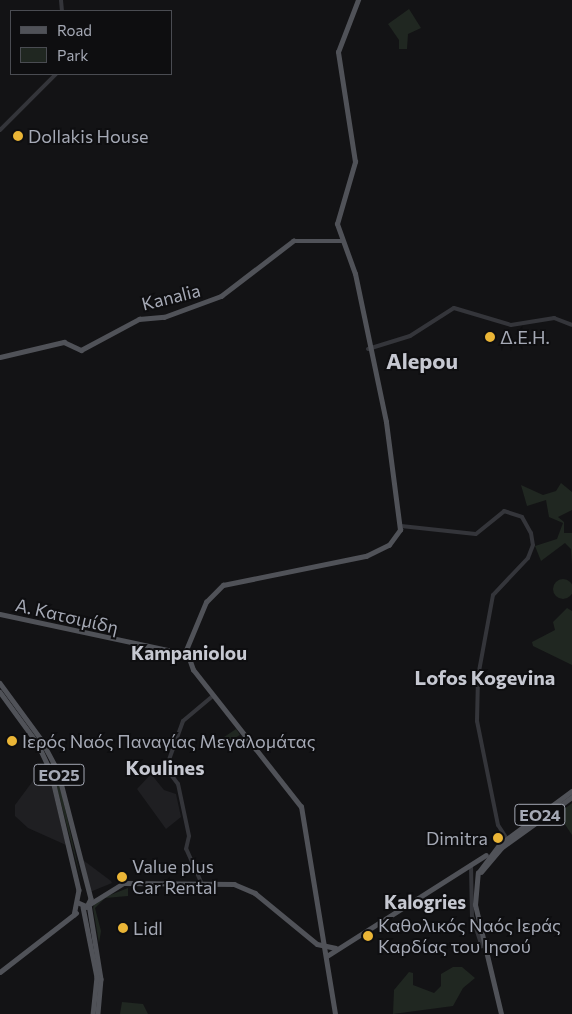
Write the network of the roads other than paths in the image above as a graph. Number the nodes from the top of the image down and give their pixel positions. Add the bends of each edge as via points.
1 (358, 0) edge
2 (55, 75) edge
3 (0, 130) edge
4 (343, 240) junction
5 (572, 325) edge
6 (368, 349) junction
7 (0, 357) edge
8 (401, 526) junction
9 (0, 614) edge
10 (186, 654) junction
11 (0, 683) edge
12 (0, 692) edge
13 (214, 695) junction
14 (572, 791) edge
15 (572, 797) edge
16 (508, 840) junction
17 (490, 853) junction
18 (471, 865) junction
19 (201, 882) junction
20 (476, 885) junction
21 (101, 893) junction
22 (88, 895) junction
23 (78, 897) junction
24 (90, 904) junction
25 (81, 906) junction
26 (482, 946) junction
27 (326, 947) junction
28 (336, 948) junction
29 (327, 956) junction
30 (0, 972) edge
31 (94, 1014) edge
32 (98, 1014) edge
33 (335, 1014) edge
34 (501, 1014) edge

1 - 4 main road via 338,52 355,158 352,181 337,217
2 - 3 street
4 - 6 main road via 356,274
4 - 7 main road, Kanalia via 293,242 221,296 158,318 139,319 79,350 64,342
5 - 6 street via 554,318 511,326 454,308 410,336
6 - 8 main road via 386,422
8 - 10 main road via 392,542 371,554 224,585 202,610 188,639
8 - 16 street via 476,534 504,511 522,517 531,533 533,545 528,558 493,595 478,673 477,721 498,825
9 - 10 main road, Α. Κατσιμίδη
10 - 13 main road
11 - 22 main road, ΕΟ25 via 56,766
12 - 23 main road, ΕΟ25 via 38,744 51,772
13 - 19 street via 183,721 166,767 178,784 188,835 186,849
13 - 27 main road via 301,807
14 - 16 main road, ΕΟ24
15 - 16 main road, ΕΟ24 via 565,805
16 - 17 main road, ΕΟ24
16 - 20 main road, ΕΟ24 via 489,860
17 - 18 main road
17 - 20 main road, ΕΟ24
18 - 26 street via 472,916
18 - 28 main road
19 - 21 main road via 124,883
19 - 27 main road via 247,889
20 - 26 main road, ΕΟ24
21 - 22 main road
21 - 24 main road
22 - 23 main road
22 - 24 main road, ΕΟ25
23 - 25 main road, ΕΟ25
24 - 25 main road
24 - 32 main road, ΕΟ25 via 101,979
25 - 30 main road
25 - 31 main road, ΕΟ25 via 97,977
26 - 34 main road, ΕΟ24
27 - 28 main road
27 - 29 main road
28 - 29 main road
29 - 33 main road

